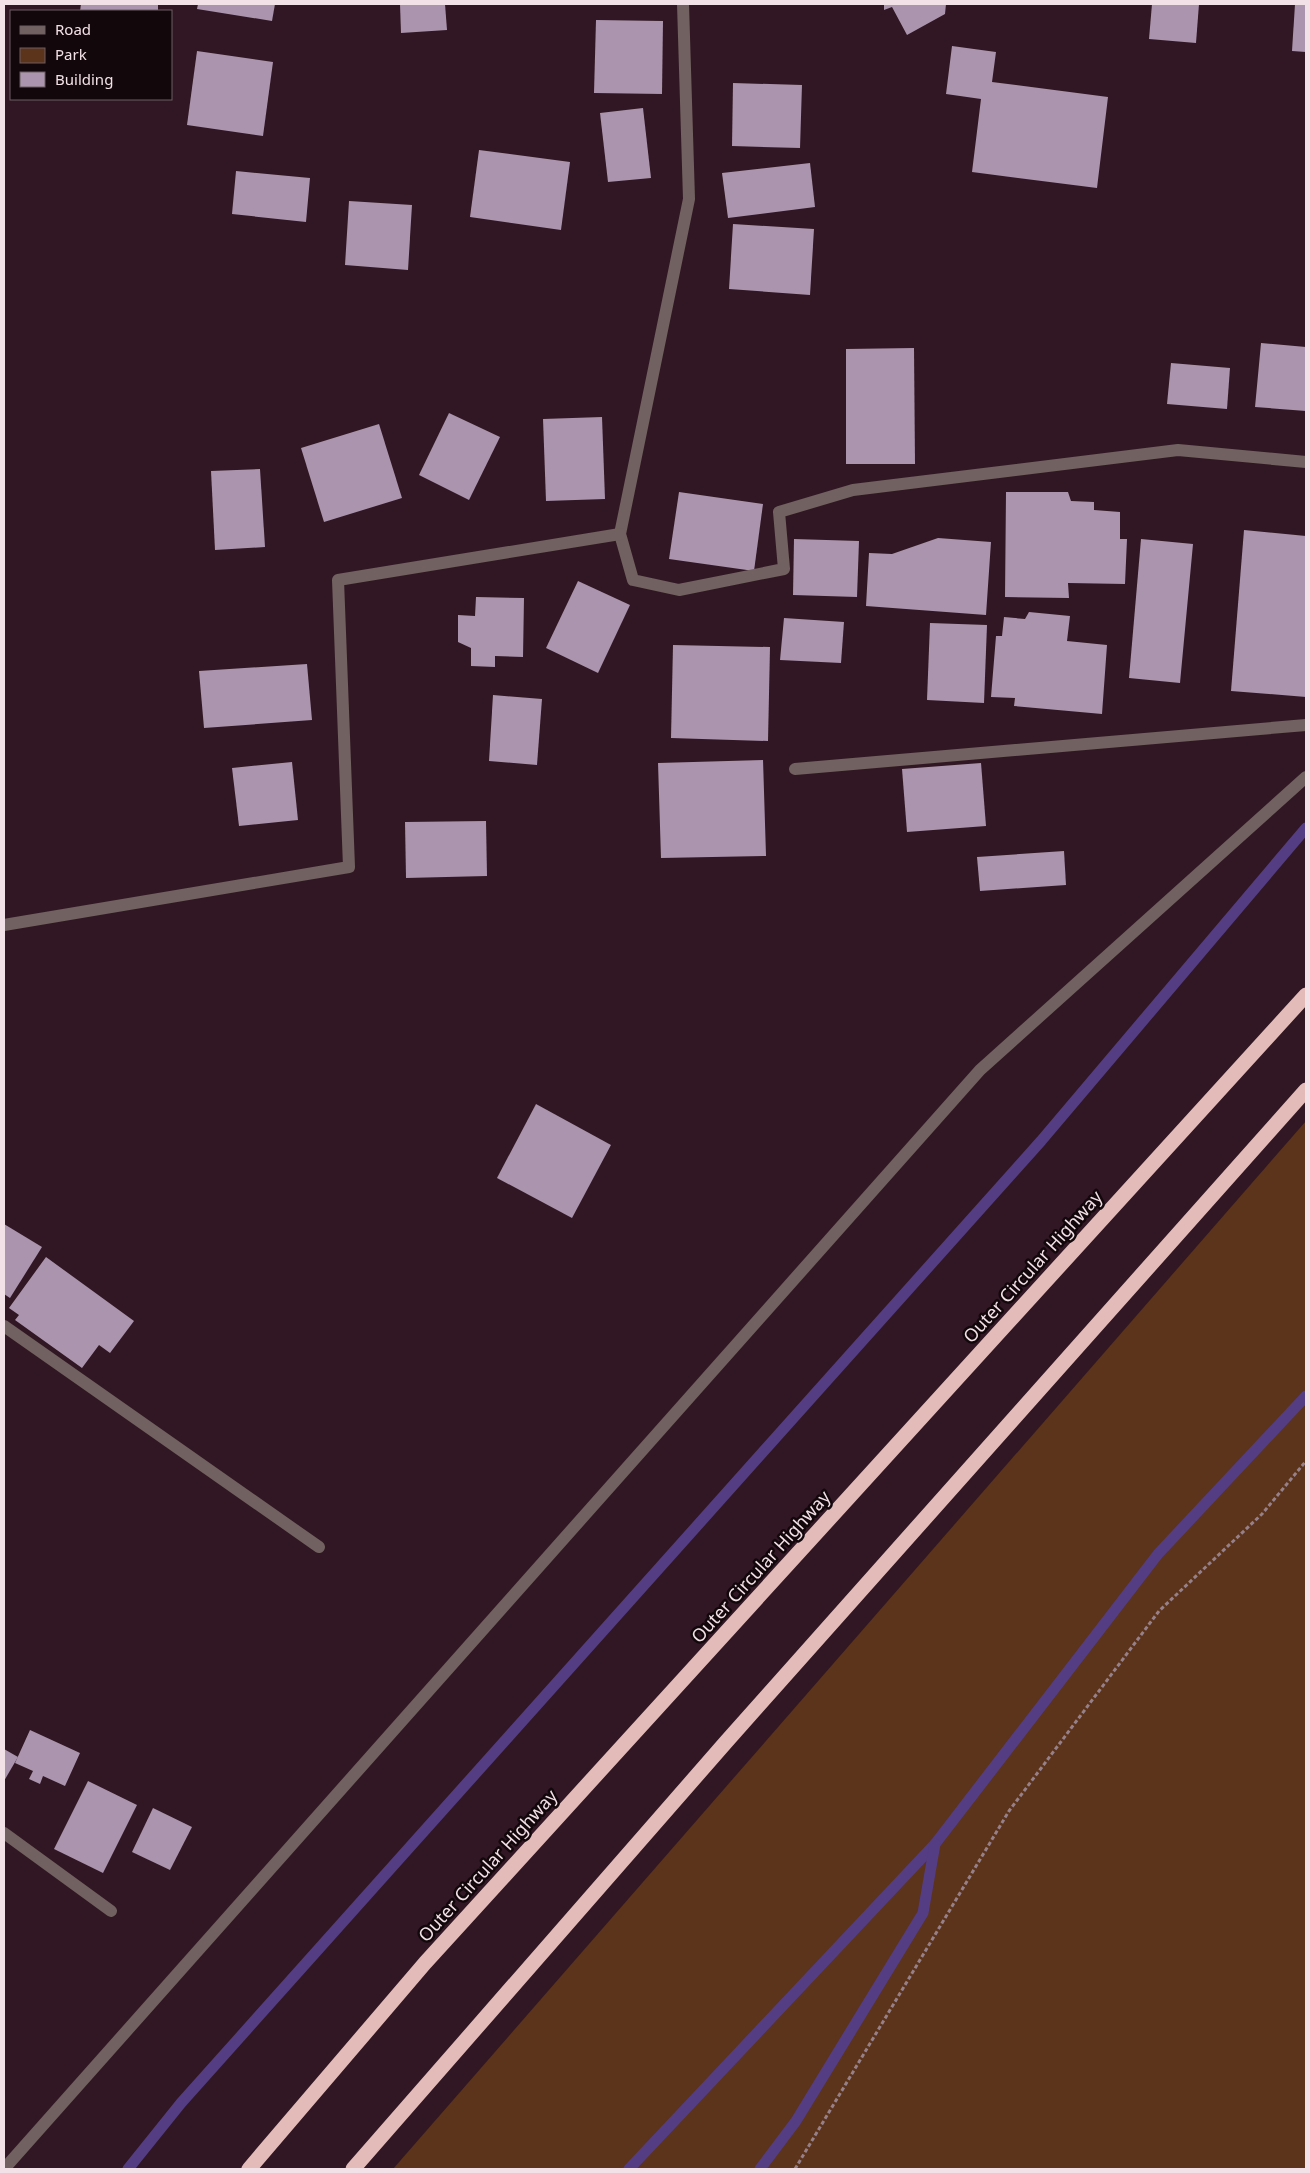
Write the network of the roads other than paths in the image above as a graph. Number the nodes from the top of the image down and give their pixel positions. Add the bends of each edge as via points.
1 (683, 4) edge
2 (1306, 462) edge
3 (620, 534) junction
4 (1306, 725) edge
5 (795, 769) dead end
6 (1306, 777) edge
7 (4, 925) edge
8 (1306, 995) edge
9 (1306, 1090) edge
10 (4, 1326) edge
11 (318, 1547) dead end
12 (4, 1833) edge
13 (111, 1911) dead end
14 (4, 2169) edge
15 (249, 2169) edge
16 (353, 2169) edge

1 - 3 street via 689,199
2 - 3 street via 1178,450 853,490 779,512 784,570 679,590 633,580
3 - 7 street via 338,580 349,867
4 - 5 street
6 - 14 street via 980,1070
8 - 15 highway, Outer Circular Highway via 425,1963
9 - 16 highway via 726,1742
10 - 11 street
12 - 13 street

